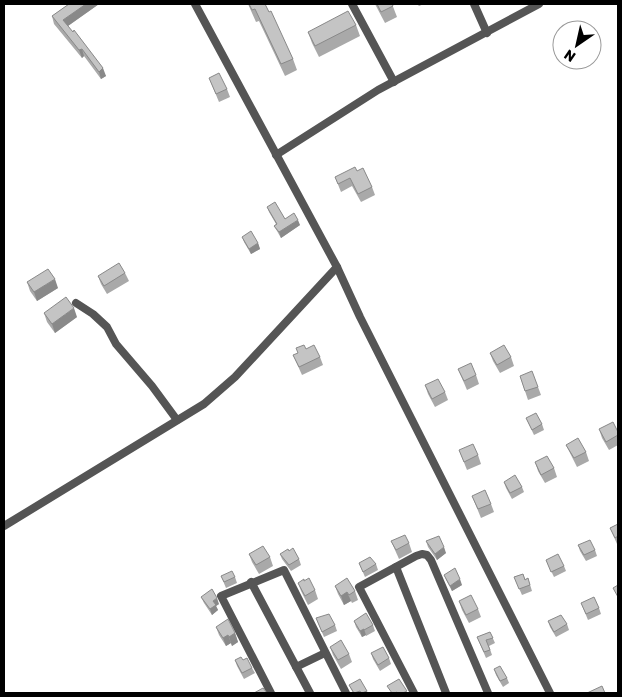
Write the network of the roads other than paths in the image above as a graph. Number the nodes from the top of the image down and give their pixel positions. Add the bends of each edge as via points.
1 (195, 4) edge
2 (352, 4) edge
3 (474, 4) edge
4 (539, 4) edge
5 (486, 33) junction
6 (394, 82) junction
7 (276, 155) junction
8 (337, 266) junction
9 (76, 303) dead end
10 (176, 420) junction
11 (4, 526) edge
12 (396, 567) junction
13 (251, 582) junction
14 (325, 653) junction
15 (296, 667) junction
16 (271, 693) edge
17 (310, 693) edge
18 (346, 693) edge
19 (414, 693) edge
20 (446, 693) edge
21 (488, 693) edge
22 (550, 693) edge

1 - 7 street
2 - 6 street
3 - 5 street
4 - 5 street
5 - 6 street
6 - 7 street
7 - 8 street
8 - 10 street via 234,377 204,404
8 - 22 street
9 - 10 street via 107,327 116,344
10 - 11 street
12 - 19 street via 359,587
12 - 20 street
12 - 21 street via 422,554 431,560
13 - 14 street via 284,570
13 - 15 street
13 - 16 street via 222,596
14 - 15 street
14 - 18 street
15 - 17 street

